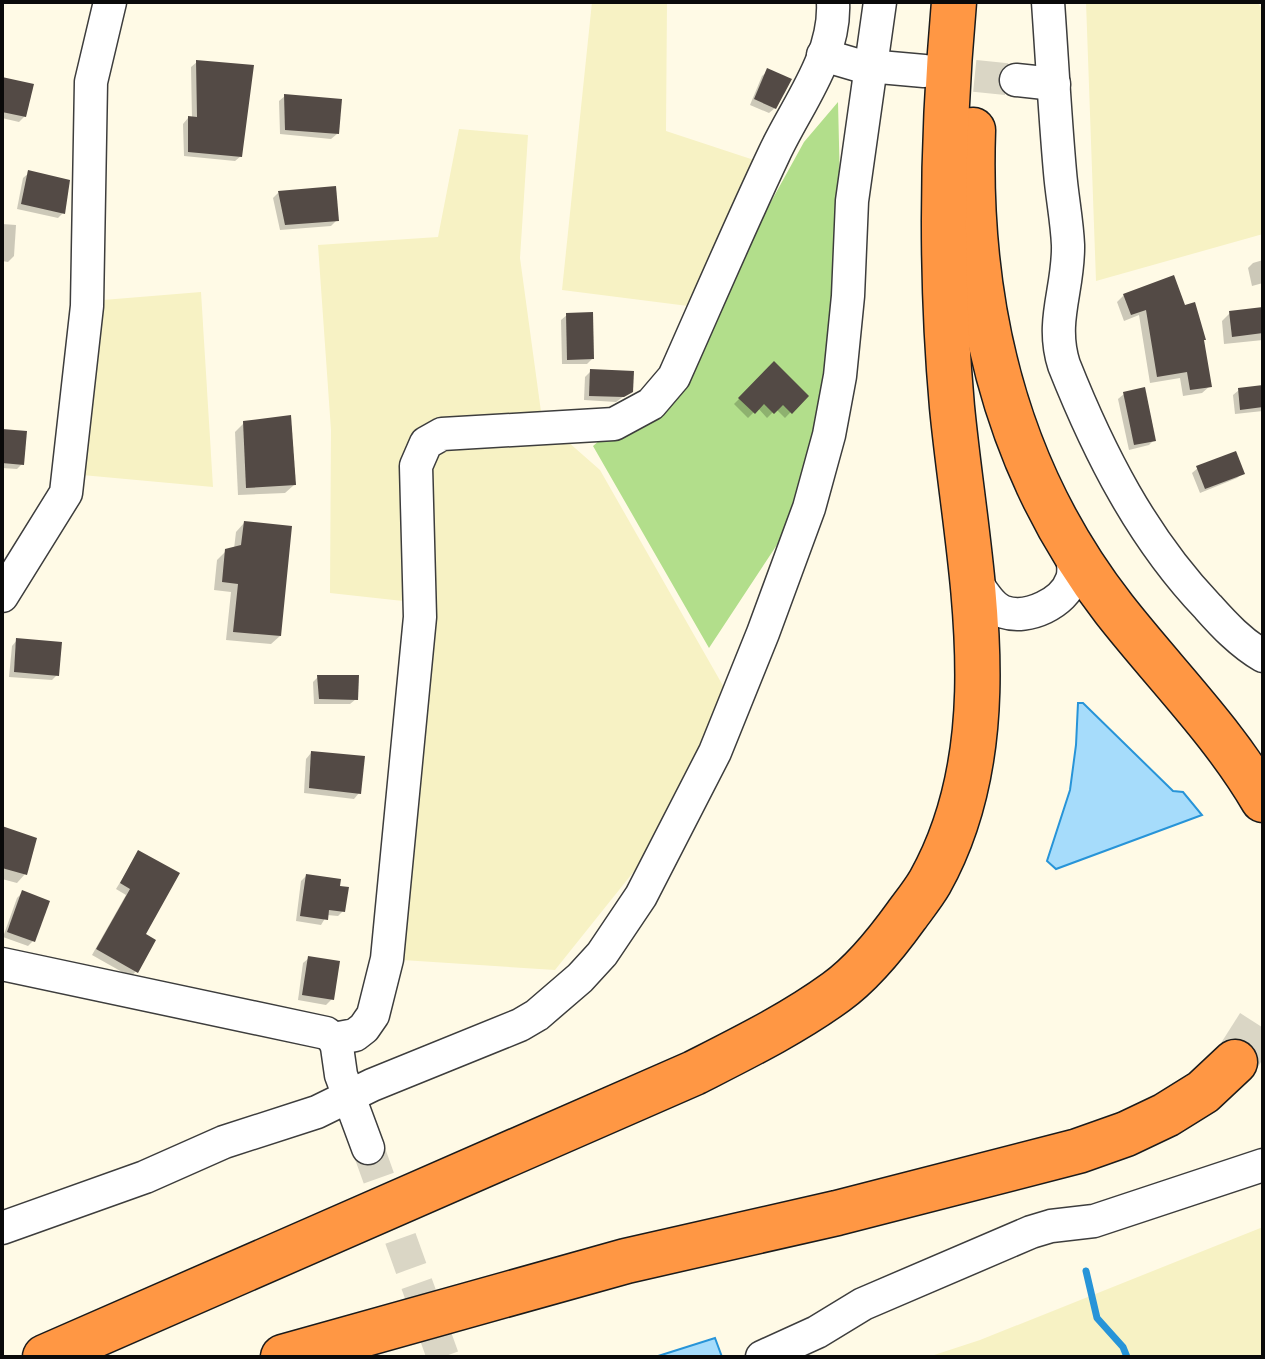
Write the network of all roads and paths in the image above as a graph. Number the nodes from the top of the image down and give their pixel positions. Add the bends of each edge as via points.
1 (110, 2) edge
2 (833, 2) edge
3 (880, 2) edge
4 (954, 2) edge
5 (980, 2) edge
6 (1048, 2) edge
7 (823, 55) junction
8 (871, 67) junction
9 (924, 71) tunnel mouth
10 (1016, 80) tunnel mouth
11 (1054, 84) junction
12 (1072, 547) junction
13 (971, 574) junction
14 (2, 596) edge
15 (1263, 656) edge
16 (1263, 800) edge
17 (2, 964) edge
18 (334, 1039) junction
19 (1235, 1062) tunnel mouth
20 (349, 1096) junction
21 (368, 1148) tunnel mouth
22 (1263, 1165) edge
23 (2, 1228) edge
24 (45, 1357) edge
25 (283, 1357) edge
26 (762, 1357) edge

1 - 14 street via 91,82 87,306 66,493
2 - 7 street
3 - 8 street
4 - 13 highway via 945,122 944,243 952,406
5 - 12 highway via 973,147 980,294 1009,412 1031,469
6 - 11 street
7 - 8 street
7 - 18 street via 674,377 651,404 614,424 442,434 426,443 416,466 420,617 387,959 373,1015 355,1035
8 - 9 street
8 - 20 street via 852,201 840,376 829,435 784,577 703,778 623,925 554,1002 520,1025
10 - 11 street
11 - 15 street via 1068,241 1057,325 1064,365 1105,458 1151,537 1216,616
12 - 13 street via 1072,579 1057,601 1030,613 1003,612
12 - 16 highway via 1113,608 1221,738
13 - 24 highway via 978,701 957,818 930,882 891,937 839,990 694,1073
17 - 18 street via 318,1030
18 - 20 street
19 - 25 highway via 1203,1092 1166,1115 1078,1151 626,1261
20 - 21 street
20 - 23 street
22 - 26 street via 1106,1217 1031,1232 863,1304

